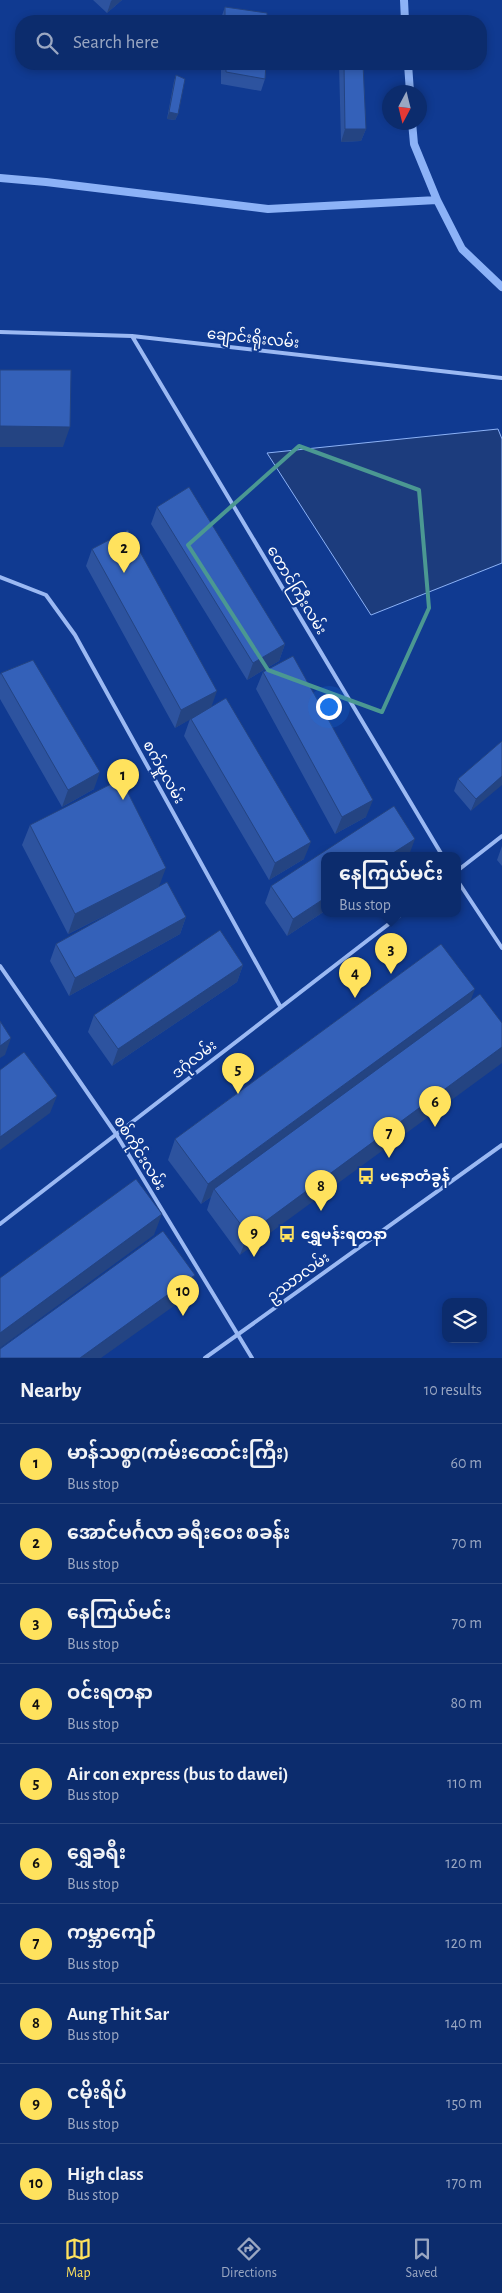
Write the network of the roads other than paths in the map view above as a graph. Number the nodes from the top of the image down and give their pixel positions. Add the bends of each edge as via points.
1 (0, 332) edge
2 (132, 336) junction
3 (502, 378) edge
4 (0, 577) edge
5 (502, 836) edge
6 (440, 852) edge
7 (461, 868) edge
8 (461, 886) edge
9 (398, 917) edge
10 (502, 948) edge
11 (0, 966) edge
12 (280, 1006) junction
13 (116, 1134) junction
14 (502, 1145) edge
15 (0, 1224) edge
16 (237, 1334) junction
17 (206, 1358) edge
18 (252, 1358) edge

1 - 2 lane, ချောင်းရိုးလမ်း
2 - 3 lane, ချောင်းရိုးလမ်း
2 - 6 lane, တောင်ကြီးလမ်း
4 - 12 lane, စက်မှုလမ်း via 46,595 75,634
5 - 7 lane
8 - 10 lane
9 - 12 lane, ဒဂုံလမ်း
11 - 13 lane, စစ်ကိုင်းလမ်း
12 - 13 lane, ဒဂုံလမ်း
13 - 15 lane, ဒဂုံလမ်း
13 - 16 lane, စစ်ကိုင်းလမ်း
14 - 16 lane, ဥဿာလမ်း
16 - 17 lane, ဥဿာလမ်း
16 - 18 lane, စစ်ကိုင်းလမ်း

